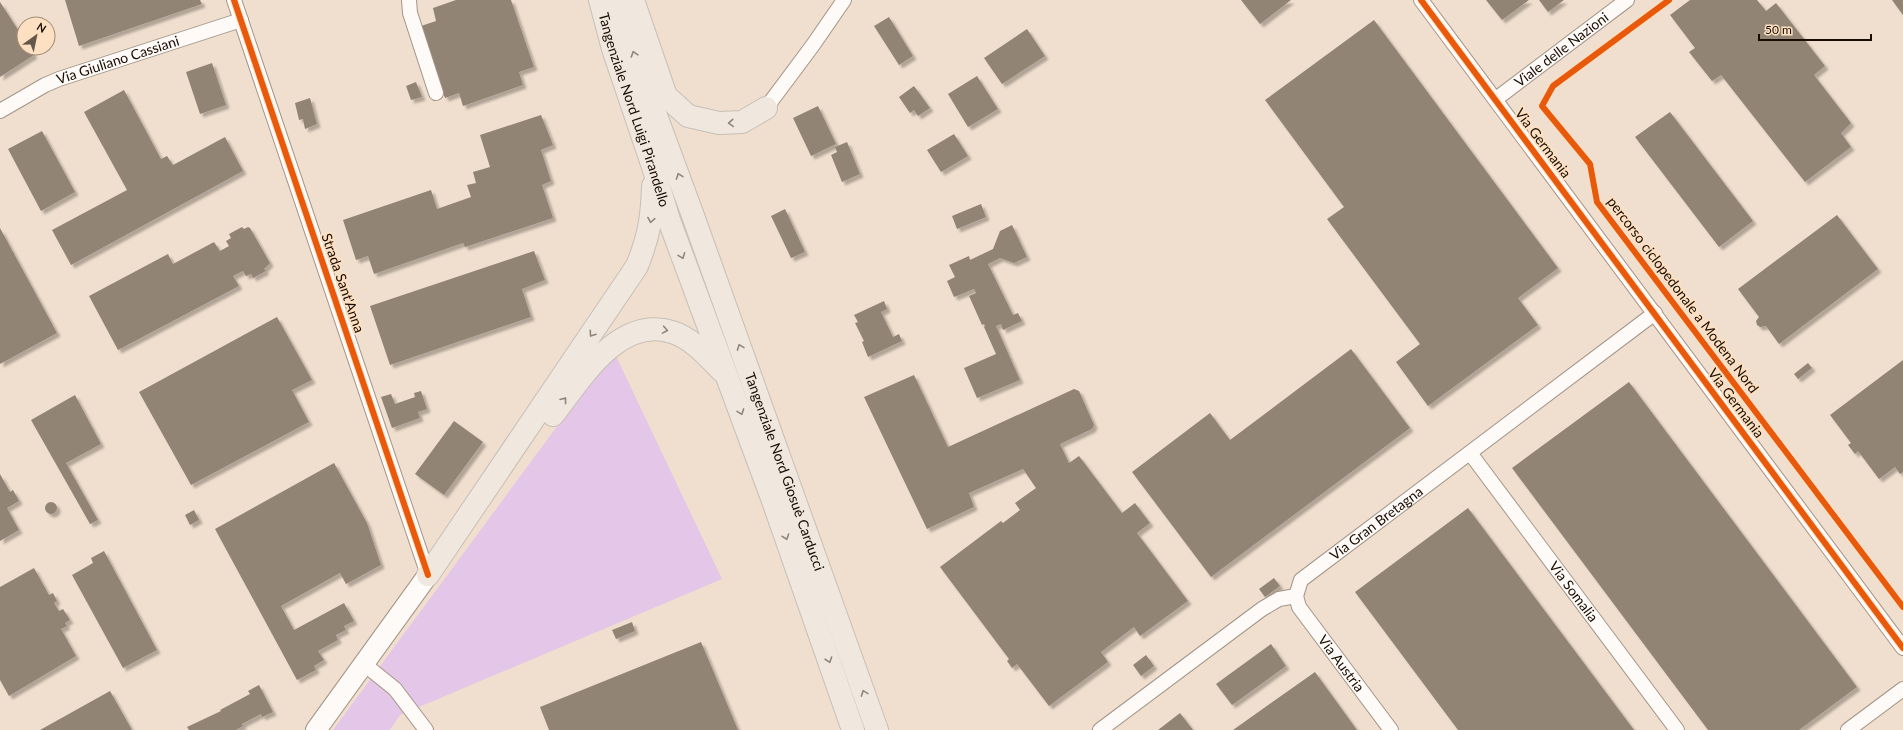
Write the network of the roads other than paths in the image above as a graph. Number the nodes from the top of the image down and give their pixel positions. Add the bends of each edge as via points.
1 (234, 0) edge
2 (409, 0) edge
3 (600, 0) edge
4 (619, 0) edge
5 (633, 0) edge
6 (844, 0) edge
7 (1421, 0) edge
8 (1627, 0) edge
9 (241, 20) junction
10 (436, 93) dead end
11 (1496, 99) junction
12 (766, 108) joint
13 (0, 111) edge
14 (653, 167) junction
15 (692, 213) joint
16 (669, 220) joint
17 (1655, 314) junction
18 (727, 375) junction
19 (1470, 453) junction
20 (428, 574) junction
21 (1296, 596) junction
22 (1903, 648) edge
23 (364, 664) junction
24 (1903, 689) edge
25 (316, 730) edge
26 (426, 730) edge
27 (854, 730) edge
28 (877, 730) edge
29 (1100, 730) edge
30 (1391, 730) edge
31 (1677, 730) edge
32 (1848, 730) edge

1 - 9 street, Strada Sant'Anna
2 - 10 street via 410,13
3 - 14 highway, Tangenziale Nord Luigi Pirandello via 613,49
15 -> 4 highway, Tangenziale Nord Luigi Pirandello via 634,56
12 -> 5 highway via 742,122 719,123 688,116 666,96
6 - 12 street
7 - 11 street, Via Germania
8 - 11 street, Viale delle Nazioni
9 - 13 street, Via Giuliano Cassiani via 59,79
9 - 20 street, Strada Sant'Anna
11 - 17 street, Via Germania
14 - 16 highway, Tangenziale Nord Luigi Pirandello
14 -> 20 highway via 652,216 647,240 637,266
28 -> 15 highway, Tangenziale Nord Giosuè Carducci
16 -> 18 highway, Tangenziale Nord Giosuè Carducci
17 - 19 street, Via Gran Bretagna
17 - 22 street, Via Germania
20 -> 18 highway via 595,361 616,342 636,331 654,328 673,332 690,341
18 -> 27 highway, Tangenziale Nord Giosuè Carducci
19 - 21 street, Via Gran Bretagna via 1301,580
19 - 31 street, Via Somalia
20 - 23 main road
21 - 29 street via 1279,599 1262,609
21 - 30 street, Via Austria via 1299,607
23 - 25 main road
23 - 26 street via 395,689
24 - 32 street

